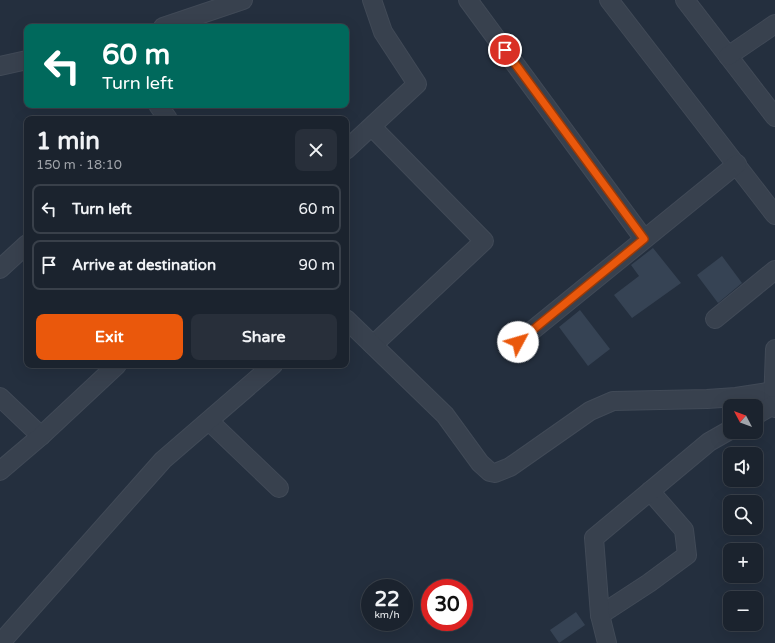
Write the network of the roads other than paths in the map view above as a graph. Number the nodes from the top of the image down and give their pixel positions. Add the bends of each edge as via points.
1 (242, 0) edge
2 (372, 0) edge
3 (468, 0) edge
4 (608, 0) edge
5 (685, 0) edge
6 (172, 24) edge
7 (775, 24) edge
8 (728, 56) junction
9 (24, 61) edge
10 (0, 66) edge
11 (775, 117) edge
12 (372, 127) junction
13 (349, 147) edge
14 (737, 164) junction
15 (775, 215) edge
16 (644, 239) junction
17 (24, 247) edge
18 (0, 269) edge
19 (775, 270) edge
20 (715, 319) dead end
21 (349, 322) edge
22 (518, 342) dead end
23 (373, 345) junction
24 (775, 349) edge
25 (114, 368) edge
26 (270, 368) edge
27 (0, 398) edge
28 (774, 401) edge
29 (763, 410) edge
30 (209, 421) junction
31 (723, 434) edge
32 (41, 436) junction
33 (0, 471) edge
34 (279, 488) dead end
35 (650, 491) junction
36 (600, 615) junction
37 (5, 637) edge
38 (607, 643) edge

1 - 6 street
2 - 12 street via 383,32 417,84
3 - 16 street
4 - 14 street
5 - 8 street
7 - 8 street
8 - 11 street
9 - 10 street
12 - 13 street
12 - 23 street via 484,241
14 - 15 street
14 - 16 street
16 - 22 street
17 - 18 street
19 - 20 street
21 - 23 street
23 - 28 street via 445,415 485,469 495,473 510,467 590,411 613,401 736,397
24 - 28 street
25 - 32 street
26 - 30 street
27 - 32 street
28 - 29 street
30 - 34 street
30 - 37 street via 163,460
31 - 35 street via 709,442
32 - 33 street
35 - 36 street via 594,538
35 - 36 street via 684,530 687,555
36 - 38 street

